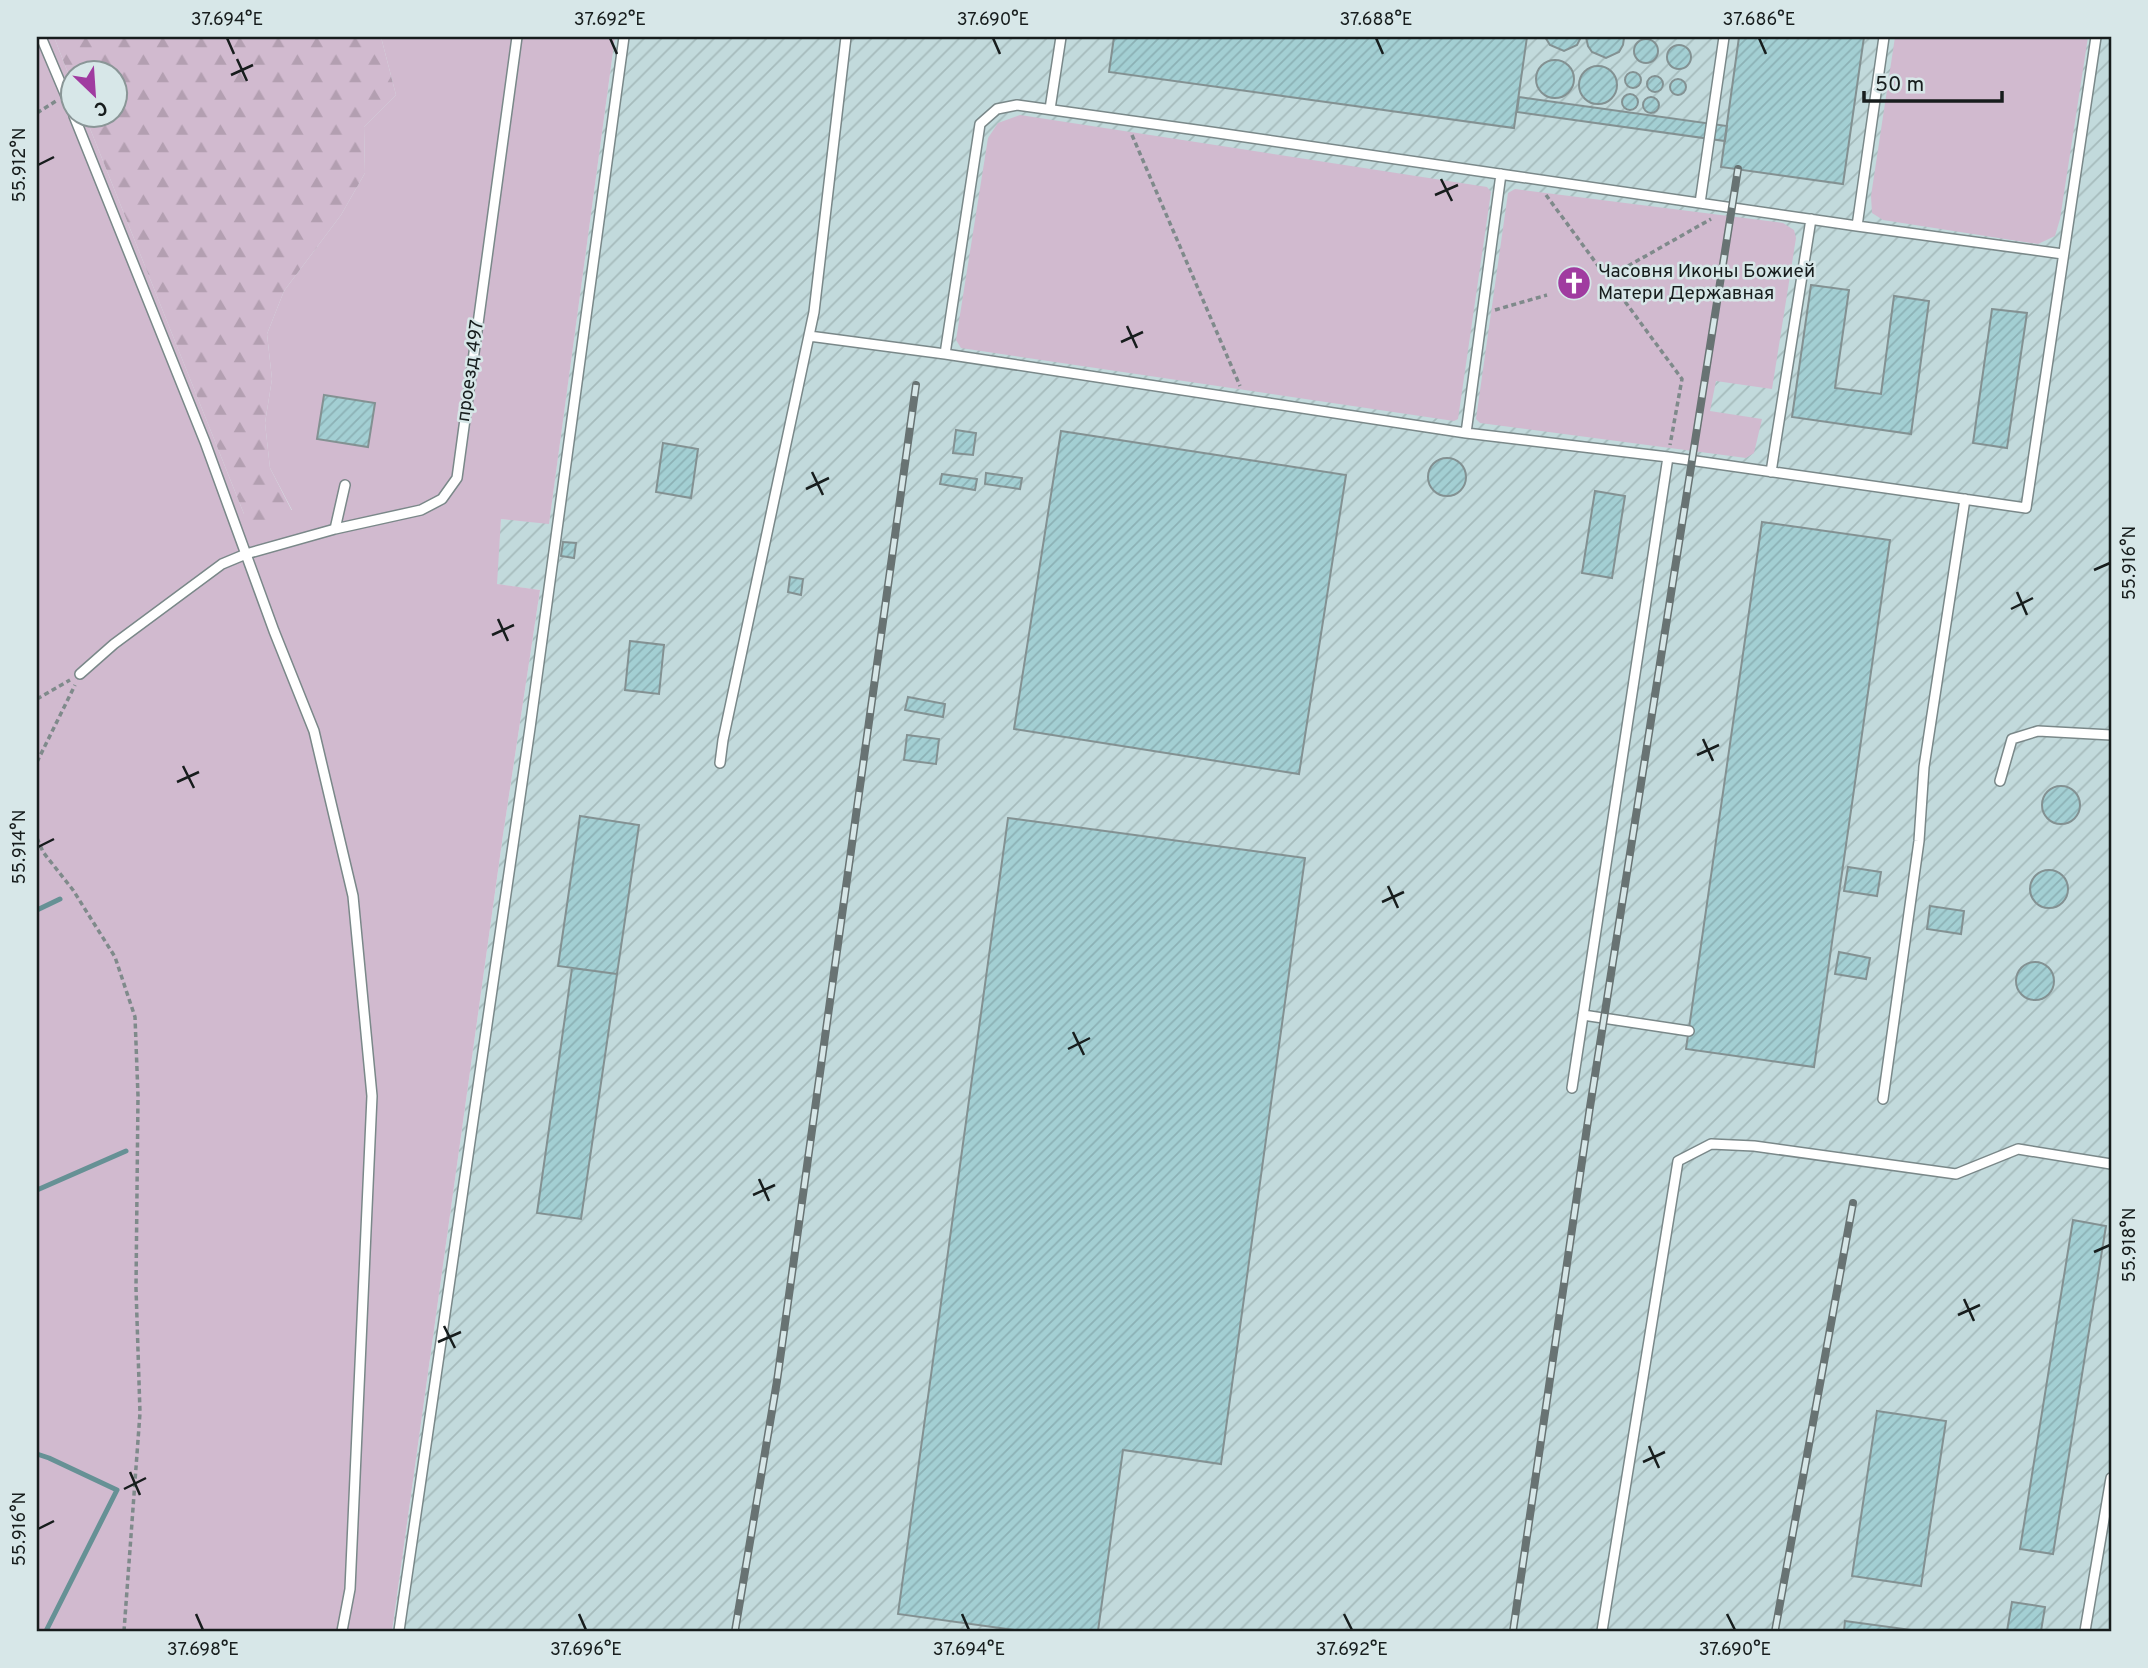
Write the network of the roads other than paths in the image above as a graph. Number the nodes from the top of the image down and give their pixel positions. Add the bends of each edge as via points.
1 (41, 37) edge
2 (517, 37) edge
3 (624, 37) edge
4 (846, 37) edge
5 (1061, 37) edge
6 (1724, 37) edge
7 (1885, 37) edge
8 (2096, 37) edge
9 (60, 82) edge
10 (1050, 109) junction
11 (80, 130) edge
12 (1501, 174) junction
13 (1700, 203) junction
14 (1811, 219) junction
15 (1857, 226) junction
16 (2063, 254) junction
17 (809, 335) junction
18 (944, 354) junction
19 (1466, 433) junction
20 (1668, 457) junction
21 (1771, 472) junction
22 (345, 485) dead end
23 (1965, 499) junction
24 (335, 529) junction
25 (246, 554) junction
26 (80, 674) road end
27 (2111, 735) edge
28 (720, 764) dead end
29 (2000, 782) dead end
30 (1583, 1015) junction
31 (1689, 1031) dead end
32 (1572, 1088) dead end
33 (1882, 1099) dead end
34 (2111, 1164) edge
35 (2111, 1478) edge
36 (342, 1631) edge
37 (399, 1631) edge
38 (1602, 1631) edge
39 (2085, 1631) edge

1 - 9 lane
2 - 24 lane, проезд 497 via 457,478 442,499 421,510
3 - 37 lane via 530,728
4 - 17 lane
5 - 10 lane
6 - 13 lane
7 - 15 lane
8 - 16 lane
10 - 12 lane
10 - 18 lane via 1017,105 997,109 980,124
11 - 25 lane
12 - 13 lane
12 - 19 lane
13 - 14 lane
14 - 15 lane
14 - 21 lane
15 - 16 lane
16 - 23 lane via 2026,508
17 - 18 lane
17 - 28 lane
18 - 19 lane
19 - 20 lane
20 - 21 lane
20 - 30 lane
21 - 23 lane
22 - 24 lane
23 - 33 lane via 1924,767 1919,841
24 - 25 lane, проезд 497
25 - 26 lane, проезд 497 via 222,564
25 - 36 lane via 314,731 353,896 372,1096 350,1589
27 - 29 lane via 2038,731 2012,739
30 - 31 lane
30 - 32 lane
34 - 38 lane via 2018,1149 1956,1174 1711,1144 1678,1161
35 - 39 lane

